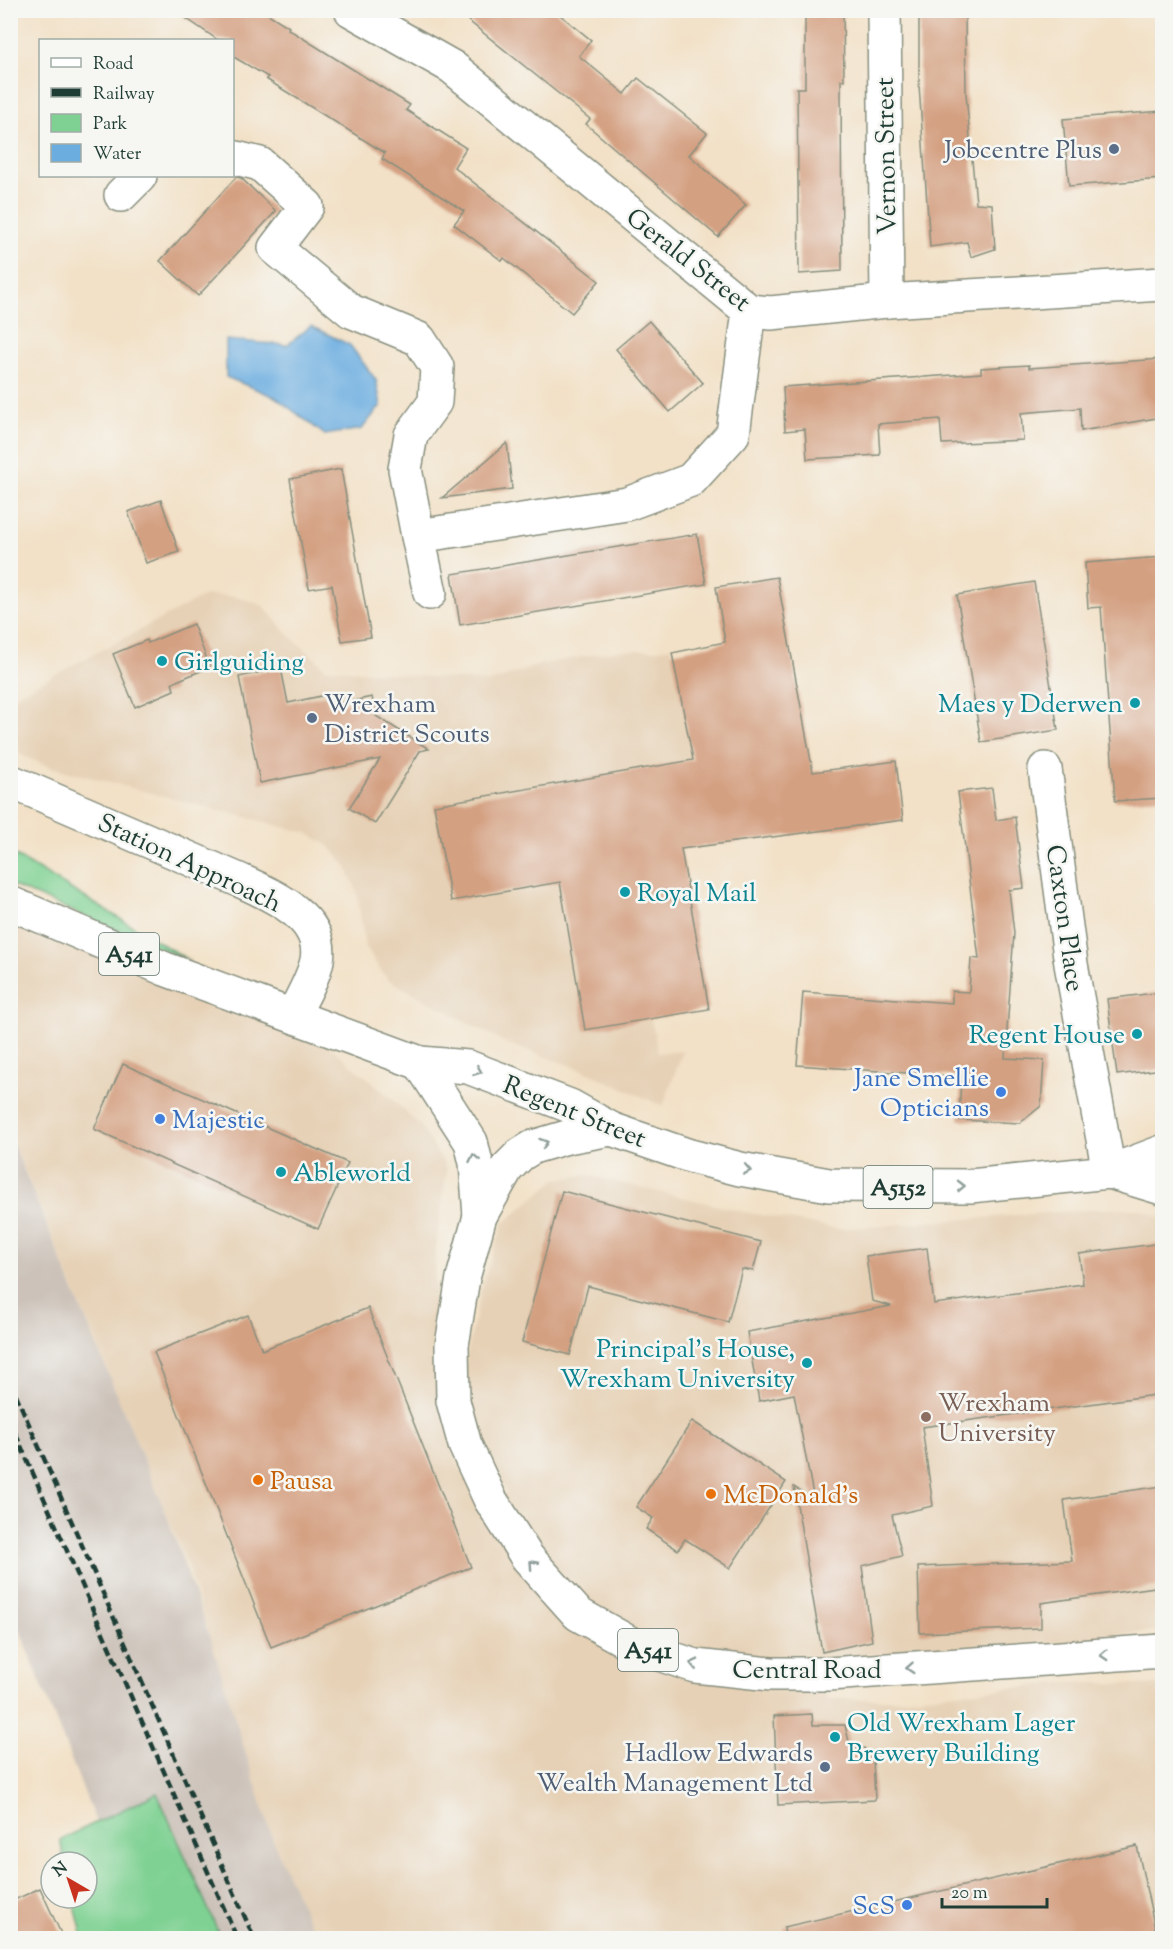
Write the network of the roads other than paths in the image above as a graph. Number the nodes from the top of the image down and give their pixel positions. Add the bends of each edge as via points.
1 (351, 10) edge
2 (884, 10) edge
3 (234, 158) edge
4 (1162, 284) edge
5 (886, 301) junction
6 (749, 311) junction
7 (418, 536) junction
8 (430, 593) dead end
9 (1045, 769) dead end
10 (10, 781) edge
11 (10, 903) edge
12 (293, 1015) junction
13 (420, 1063) junction
14 (611, 1129) junction
15 (1162, 1152) edge
16 (1109, 1172) junction
17 (1162, 1188) edge
18 (480, 1216) junction
19 (1162, 1652) edge

1 - 6 street, Gerald Street via 452,67
2 - 5 street, Vernon Street
3 - 7 street via 260,164 307,206 275,248 351,311 418,339 437,367 435,402 411,435 405,470
4 - 5 street, Gerald Street
5 - 6 street, Gerald Street via 771,313
6 - 7 street via 733,434 690,480 627,504
7 - 8 street
9 - 16 street, Caxton Place via 1071,964
10 - 12 street, Station Approach via 239,880 295,911 316,940 318,960
11 - 12 street, Regent Street / A541 via 165,969
12 - 13 street, Regent Street / A541
13 -> 14 street, Regent Street / A5152 via 468,1067 570,1106
18 -> 13 street, Central Road / A541 via 471,1142
14 -> 16 street, Regent Street / A5152 via 740,1169 830,1185 969,1186
18 -> 14 street, Central Road / A541 via 507,1168 520,1155 549,1141
15 - 16 street, Regent Street / A5152
16 - 17 street
19 -> 18 street, Central Road / A541 via 830,1674 771,1674 695,1666 636,1646 578,1614 527,1557 501,1518 465,1444 453,1401 452,1345 463,1278

